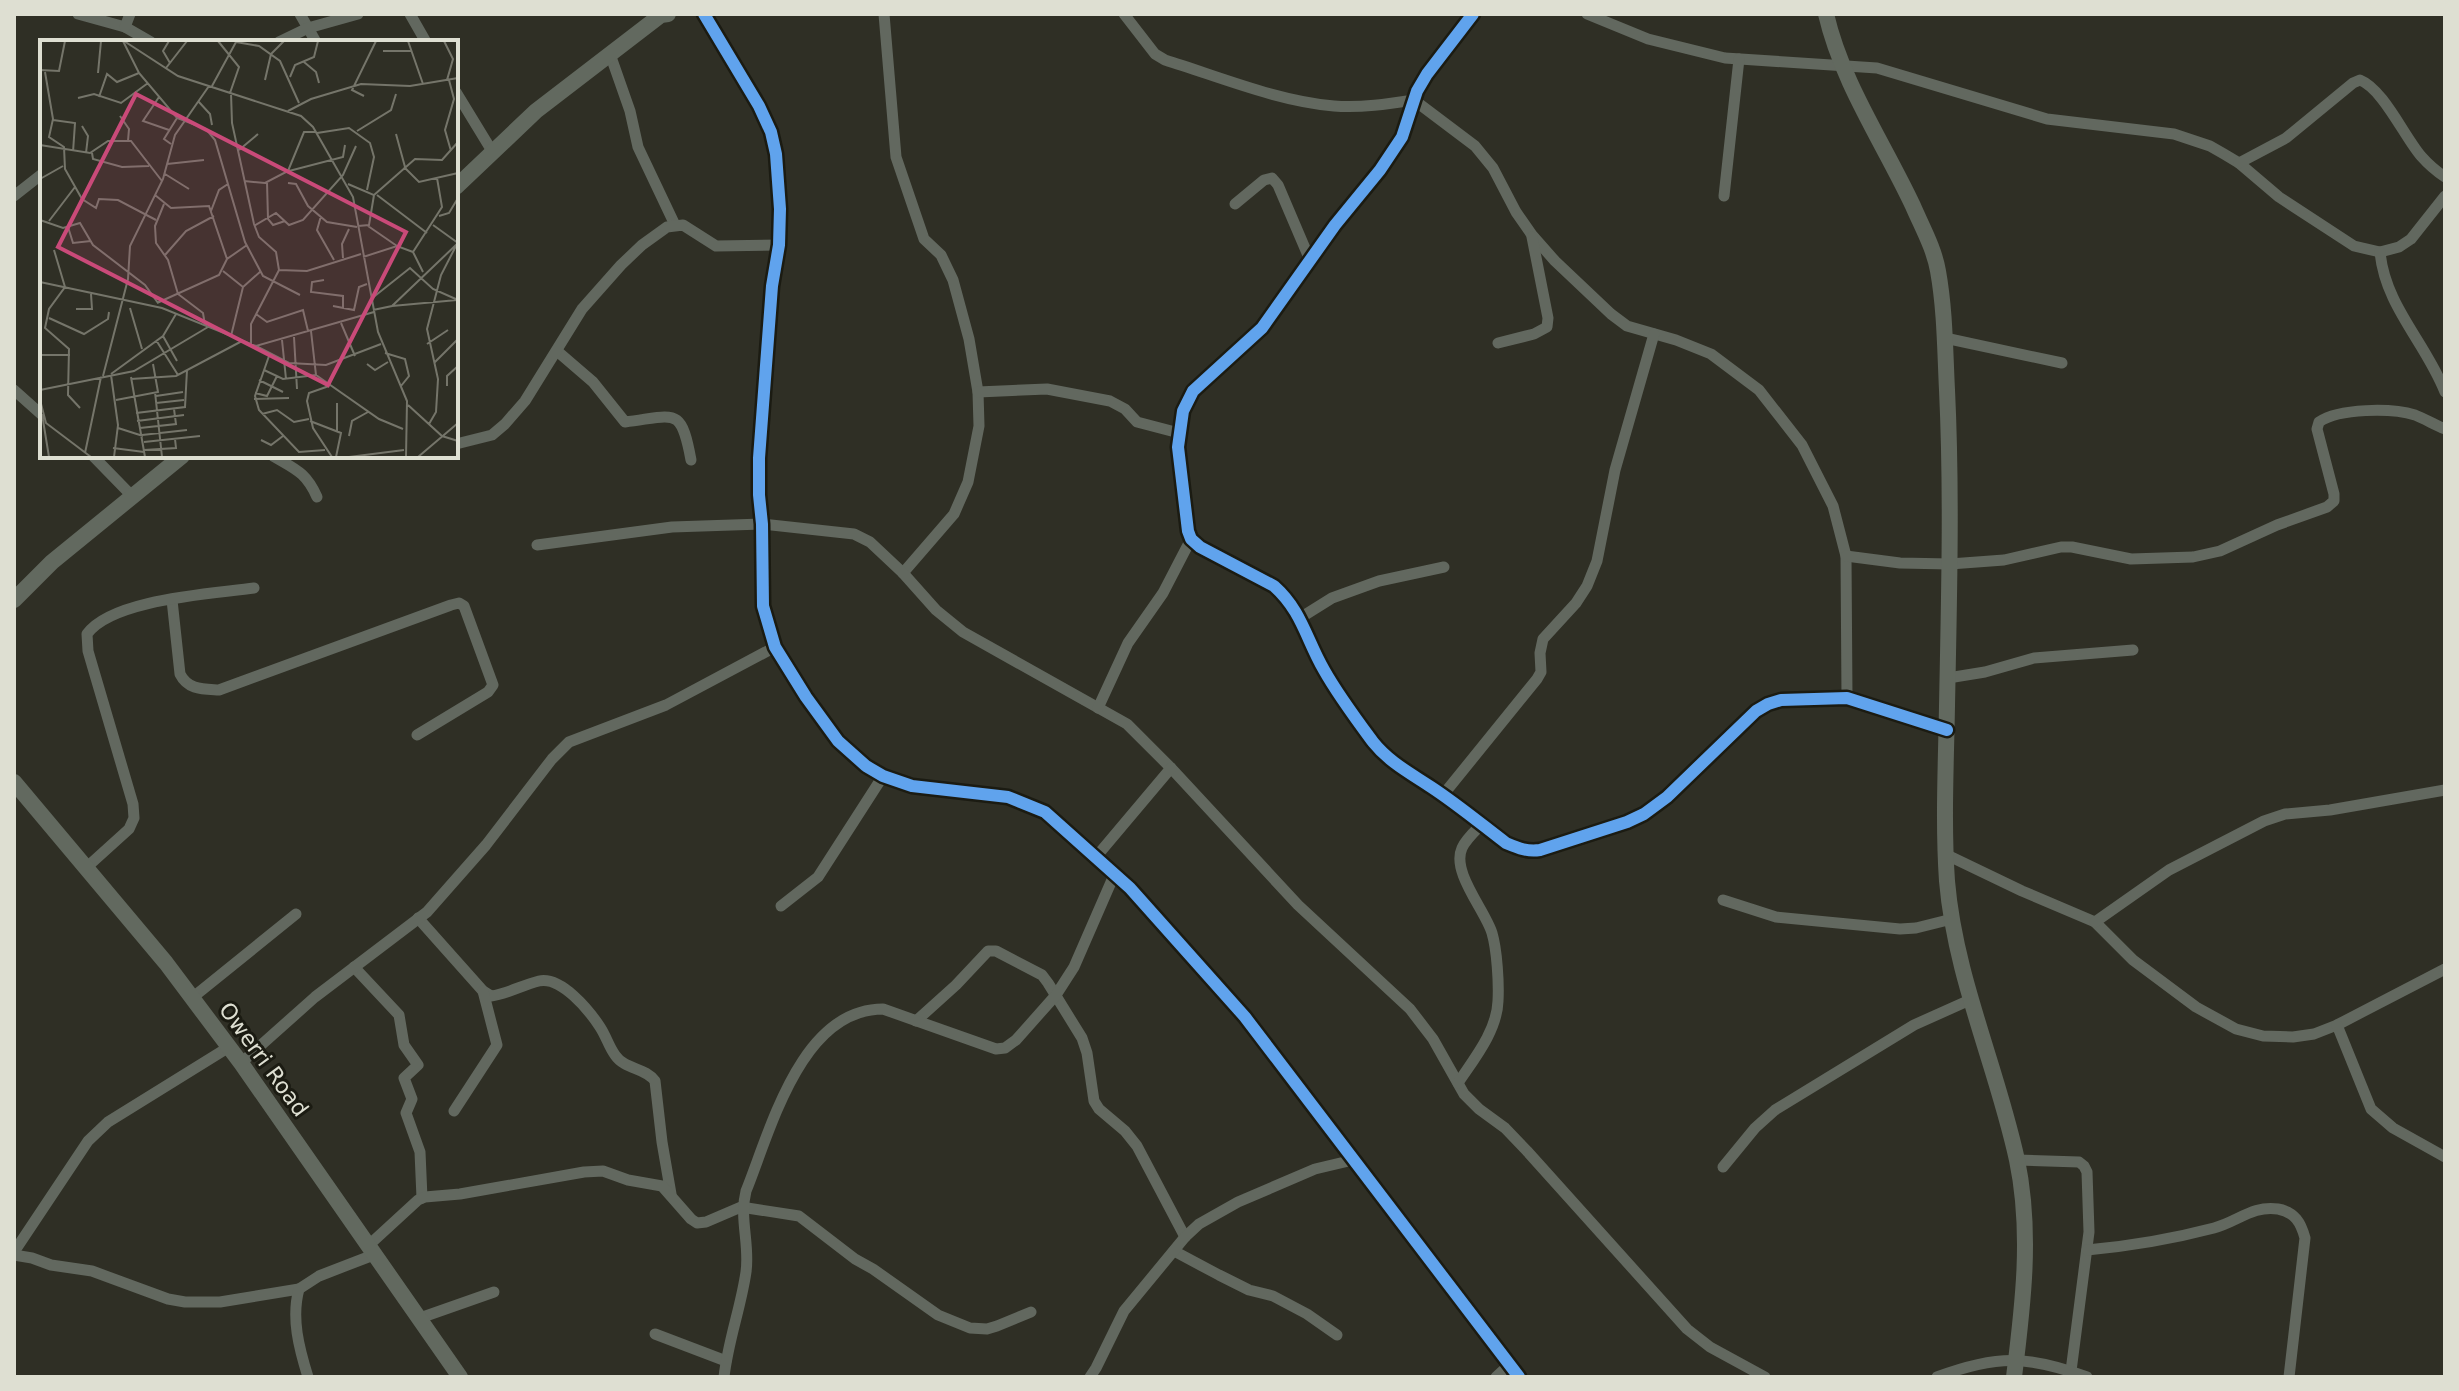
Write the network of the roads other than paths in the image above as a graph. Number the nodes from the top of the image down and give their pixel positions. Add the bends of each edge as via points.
1 (78, 14) edge
2 (130, 14) edge
3 (300, 14) edge
4 (358, 14) edge
5 (410, 14) edge
6 (663, 14) edge
7 (704, 14) edge
8 (884, 14) edge
9 (1124, 14) edge
10 (1473, 14) edge
11 (1587, 14) edge
12 (1826, 14) edge
13 (125, 27) junction
14 (308, 28) junction
15 (148, 40) edge
16 (283, 40) edge
17 (315, 40) edge
18 (425, 40) edge
19 (610, 54) junction
20 (1739, 59) junction
21 (1842, 65) junction
22 (458, 95) edge
23 (1414, 100) junction
24 (492, 151) junction
25 (2239, 163) junction
26 (40, 176) edge
27 (2445, 177) edge
28 (458, 185) edge
29 (14, 196) edge
30 (1724, 196) dead end
31 (2445, 196) edge
32 (1235, 204) dead end
33 (675, 225) junction
34 (1532, 235) junction
35 (779, 245) junction
36 (2380, 252) junction
37 (1310, 260) junction
38 (1654, 334) junction
39 (1945, 338) junction
40 (1498, 343) dead end
41 (557, 351) junction
42 (2062, 363) dead end
43 (14, 390) edge
44 (978, 392) junction
45 (2445, 392) edge
46 (40, 413) edge
47 (2445, 429) edge
48 (1179, 433) junction
49 (458, 444) edge
50 (95, 458) edge
51 (180, 458) edge
52 (276, 458) edge
53 (691, 460) dead end
54 (132, 496) junction
55 (317, 497) dead end
56 (762, 524) junction
57 (1191, 539) junction
58 (537, 545) dead end
59 (1846, 556) junction
60 (1950, 564) junction
61 (1444, 567) dead end
62 (903, 573) junction
63 (254, 588) dead end
64 (14, 600) edge
65 (172, 600) junction
66 (1300, 618) junction
67 (775, 647) junction
68 (2133, 650) dead end
69 (1948, 678) junction
70 (1847, 698) junction
71 (1098, 708) junction
72 (1947, 730) junction
73 (417, 735) dead end
74 (1171, 768) junction
75 (883, 776) junction
76 (14, 782) edge
77 (2445, 790) edge
78 (1443, 795) junction
79 (1482, 824) junction
80 (1947, 855) junction
81 (1096, 857) junction
82 (87, 867) junction
83 (1115, 873) junction
84 (1723, 900) dead end
85 (781, 906) dead end
86 (296, 914) dead end
87 (418, 918) junction
88 (1952, 919) junction
89 (2095, 922) junction
90 (354, 967) junction
91 (2445, 969) edge
92 (483, 991) junction
93 (1056, 995) junction
94 (192, 998) junction
95 (1972, 999) junction
96 (916, 1021) junction
97 (2337, 1025) junction
98 (229, 1047) junction
99 (241, 1063) junction
100 (1458, 1083) junction
101 (454, 1111) dead end
102 (2445, 1157) edge
103 (1353, 1160) junction
104 (2017, 1160) junction
105 (1723, 1167) dead end
106 (671, 1194) junction
107 (422, 1198) junction
108 (741, 1207) junction
109 (1185, 1237) junction
110 (373, 1249) junction
111 (2087, 1250) junction
112 (1174, 1251) junction
113 (14, 1253) edge
114 (299, 1289) junction
115 (494, 1292) dead end
116 (1031, 1312) dead end
117 (420, 1318) junction
118 (655, 1334) dead end
119 (1337, 1335) dead end
120 (2017, 1359) junction
121 (726, 1361) junction
122 (1509, 1365) junction
123 (2071, 1371) junction
124 (308, 1377) edge
125 (460, 1377) edge
126 (724, 1377) edge
127 (1090, 1377) edge
128 (1496, 1377) edge
129 (1519, 1377) edge
130 (1765, 1377) edge
131 (1937, 1377) edge
132 (2014, 1377) edge
133 (2087, 1377) edge
134 (2289, 1377) edge

1 - 13 street
2 - 13 street
3 - 14 street
4 - 14 street
5 - 18 street
6 - 19 street
7 - 35 street via 771,132
8 - 44 street via 896,157 924,239 941,255 953,280
9 - 23 street via 1165,60 1282,97 1333,106
10 - 23 street
11 - 20 street via 1648,39
12 - 21 street
13 - 15 street
14 - 16 street
14 - 17 street
19 - 24 street
19 - 33 street via 638,147
20 - 21 street
20 - 30 street
21 - 25 street via 1894,72 2047,119 2174,134
21 - 39 street via 1933,249
22 - 24 street
23 - 34 street via 1475,146
23 - 37 street via 1395,150
24 - 28 street
25 - 27 street via 2286,138 2360,80 2378,95 2420,155
25 - 36 street via 2279,197 2354,246
26 - 29 street
31 - 36 street via 2411,239
32 - 37 street via 1272,178
33 - 35 street via 716,246
33 - 41 street via 621,265 582,309
34 - 38 street via 1611,314 1627,326
34 - 40 street via 1547,327
35 - 56 street via 759,458
36 - 45 street via 2391,296
37 - 48 street via 1262,328 1193,391
38 - 59 street via 1711,354 1759,390 1802,445 1833,506
38 - 78 street via 1587,586 1543,639 1537,679
39 - 42 street
39 - 60 street
41 - 49 street via 505,424 492,435
41 - 53 street via 593,382 625,422 680,420
43 - 46 street
44 - 48 street via 1047,389 1110,401 1137,422
44 - 62 street via 979,426 968,482 954,514
47 - 60 street via 2413,415 2360,410 2326,417 2317,429 2334,501 2220,551 2131,559 2061,547 2004,560
48 - 57 street
50 - 54 street
51 - 54 street
52 - 55 street via 310,480
54 - 64 street
56 - 58 street via 672,527
56 - 62 street via 854,534
56 - 67 street via 763,606
57 - 66 street via 1274,586
57 - 71 street via 1163,593 1128,643
59 - 60 street
59 - 70 street
60 - 69 street
61 - 66 street via 1379,581 1332,598
62 - 71 street via 963,632
63 - 65 street
65 - 73 street via 184,682 196,689 219,690 459,603 493,685
65 - 82 street via 132,606 87,634 134,818 129,829
66 - 78 street via 1323,669 1375,744 1395,765
67 - 75 street via 838,741
67 - 87 street via 666,705 569,742 486,845
68 - 69 street via 2034,658
69 - 72 street
70 - 72 street
70 - 79 street via 1781,700 1756,711 1667,797 1627,822 1530,851 1506,843
71 - 74 street via 1127,724
72 - 80 street
74 - 81 street
74 - 100 street via 1298,905 1410,1009
75 - 81 street via 912,786 1008,797 1045,812
75 - 85 street via 818,877
76 - 82 street, Owerri Road
77 - 89 street via 2264,821 2169,870
78 - 79 street
79 - 100 street via 1459,859 1492,933 1498,1003 1479,1052
80 - 88 street
80 - 89 street
81 - 83 street
82 - 94 street, Owerri Road
83 - 93 street via 1074,967
83 - 103 street via 1245,1017
84 - 88 street via 1776,917 1900,929
86 - 94 street
87 - 90 street
87 - 92 street
88 - 95 street
89 - 97 street via 2162,983 2236,1029 2293,1037
90 - 99 street
90 - 107 street via 399,1015 404,1045 418,1065 404,1078 412,1099 406,1113 422,1164
91 - 97 street
92 - 101 street via 497,1045
92 - 106 street via 499,995 552,980 600,1026 616,1058 650,1074
93 - 96 street via 1005,1048
93 - 96 street via 1042,975 988,951
93 - 109 street via 1082,1038 1094,1101 1137,1146
94 - 98 street, Owerri Road
95 - 104 street
95 - 105 street via 1914,1025 1775,1110
96 - 108 street via 870,1009 818,1039 785,1092
97 - 102 street via 2371,1109
98 - 99 street, Owerri Road
98 - 113 street via 108,1122 77,1156
99 - 110 street, Owerri Road
100 - 130 street via 1527,1151 1687,1329
103 - 109 street via 1315,1169 1238,1202
103 - 122 street
104 - 111 street via 2084,1166
104 - 120 street via 2026,1239
106 - 107 street via 662,1186 603,1171
106 - 108 street via 697,1223
107 - 110 street
108 - 116 street via 799,1216 938,1315 970,1328 987,1329
108 - 121 street via 746,1271
109 - 112 street
110 - 114 street
110 - 117 street, Owerri Road
111 - 123 street
111 - 134 street via 2164,1241 2265,1208 2293,1215 2305,1238
112 - 119 street via 1249,1290 1273,1296
112 - 127 street via 1124,1311
113 - 114 street via 92,1271 185,1302
114 - 124 street via 296,1326
115 - 117 street
117 - 125 street, Owerri Road
118 - 121 street
120 - 123 street
120 - 131 street via 1992,1360
120 - 132 street
121 - 126 street
122 - 128 street
122 - 129 street
123 - 133 street

